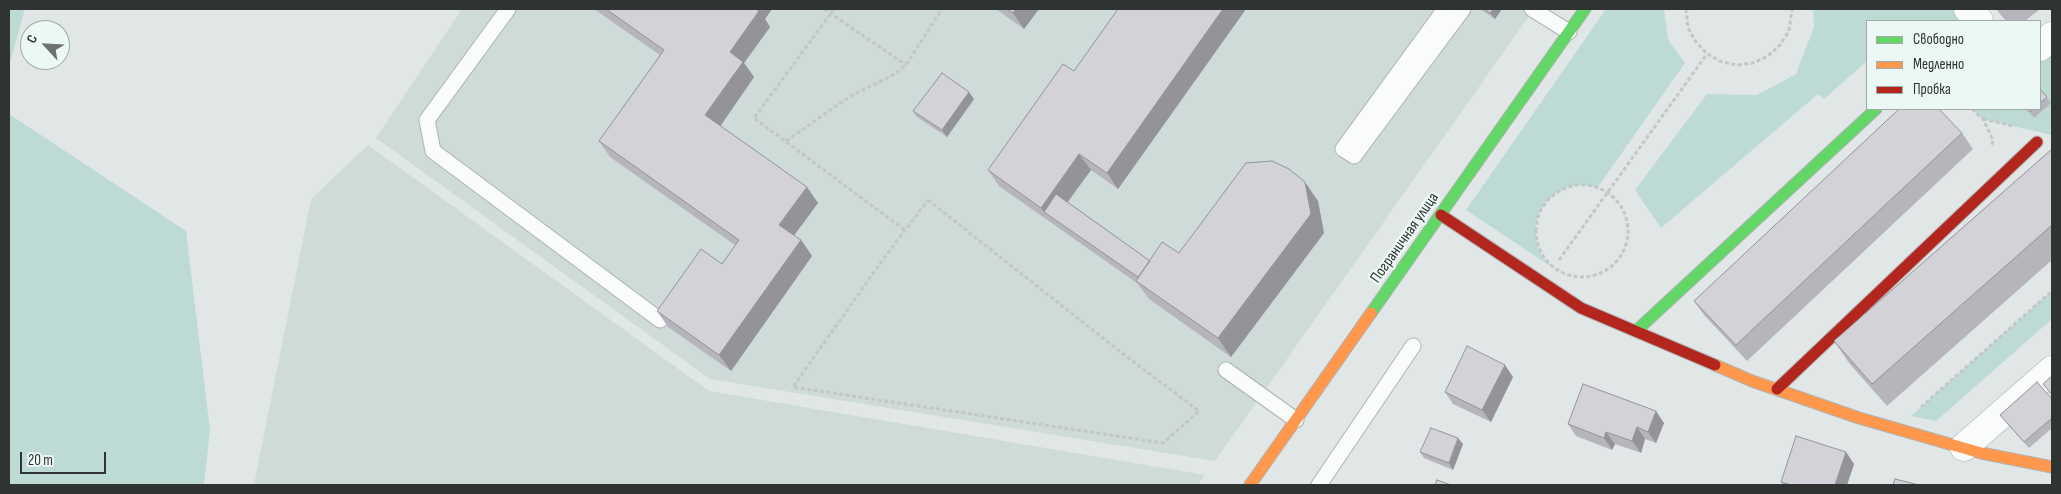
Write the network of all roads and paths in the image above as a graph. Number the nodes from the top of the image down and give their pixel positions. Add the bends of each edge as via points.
1 (508, 9) edge
2 (824, 9) edge
3 (834, 9) edge
4 (942, 9) edge
5 (1445, 9) edge
6 (1463, 9) edge
7 (1532, 9) edge
8 (1585, 9) edge
9 (1686, 9) edge
10 (1794, 9) edge
11 (1968, 9) edge
12 (831, 14) junction
13 (1978, 20) edge
14 (1569, 32) junction
15 (2052, 36) edge
16 (2041, 46) edge
17 (1707, 54) junction
18 (906, 65) junction
19 (1875, 110) edge
20 (1973, 110) edge
21 (786, 141) junction
22 (2037, 142) dead end
23 (1991, 147) dead end
24 (1606, 192) junction
25 (1441, 215) junction
26 (906, 231) junction
27 (1553, 268) junction
28 (2052, 291) edge
29 (660, 320) edge
30 (1636, 331) junction
31 (1413, 346) dead end
32 (1226, 370) dead end
33 (2052, 370) edge
34 (1777, 389) junction
35 (1918, 410) dead end
36 (1296, 420) junction
37 (1964, 448) junction
38 (2052, 467) edge
39 (1250, 485) edge
40 (1319, 485) edge

1 - 29 lane via 427,120 433,151
2 - 12 path
3 - 12 path
4 - 18 path
5 - 6 lane via 1343,149 1354,156
7 - 14 lane
8 - 14 street, Пограничная улица
9 - 17 path via 1688,28
10 - 17 path via 1789,32 1780,45 1761,60 1737,65
11 - 13 street
12 - 18 path
12 - 21 path via 754,118
14 - 25 street, Пограничная улица
15 - 16 street
17 - 24 path
18 - 21 path via 849,97
19 - 30 street
20 - 23 path via 1983,119 1993,140
21 - 26 path
22 - 34 street
24 - 27 path
24 - 27 path via 1584,185 1569,186 1545,203 1535,230 1543,258
24 - 27 path via 1622,208 1627,223 1627,239 1622,254 1612,266 1583,278 1568,276
25 - 30 street via 1581,308
25 - 36 street, Пограничная улица
26 - 26 path via 928,200 1199,412 1163,443 793,387
28 - 35 path
30 - 34 street
31 - 40 lane
32 - 36 lane
33 - 37 street
34 - 37 street via 1859,418
36 - 39 street, Пограничная улица
37 - 38 street

